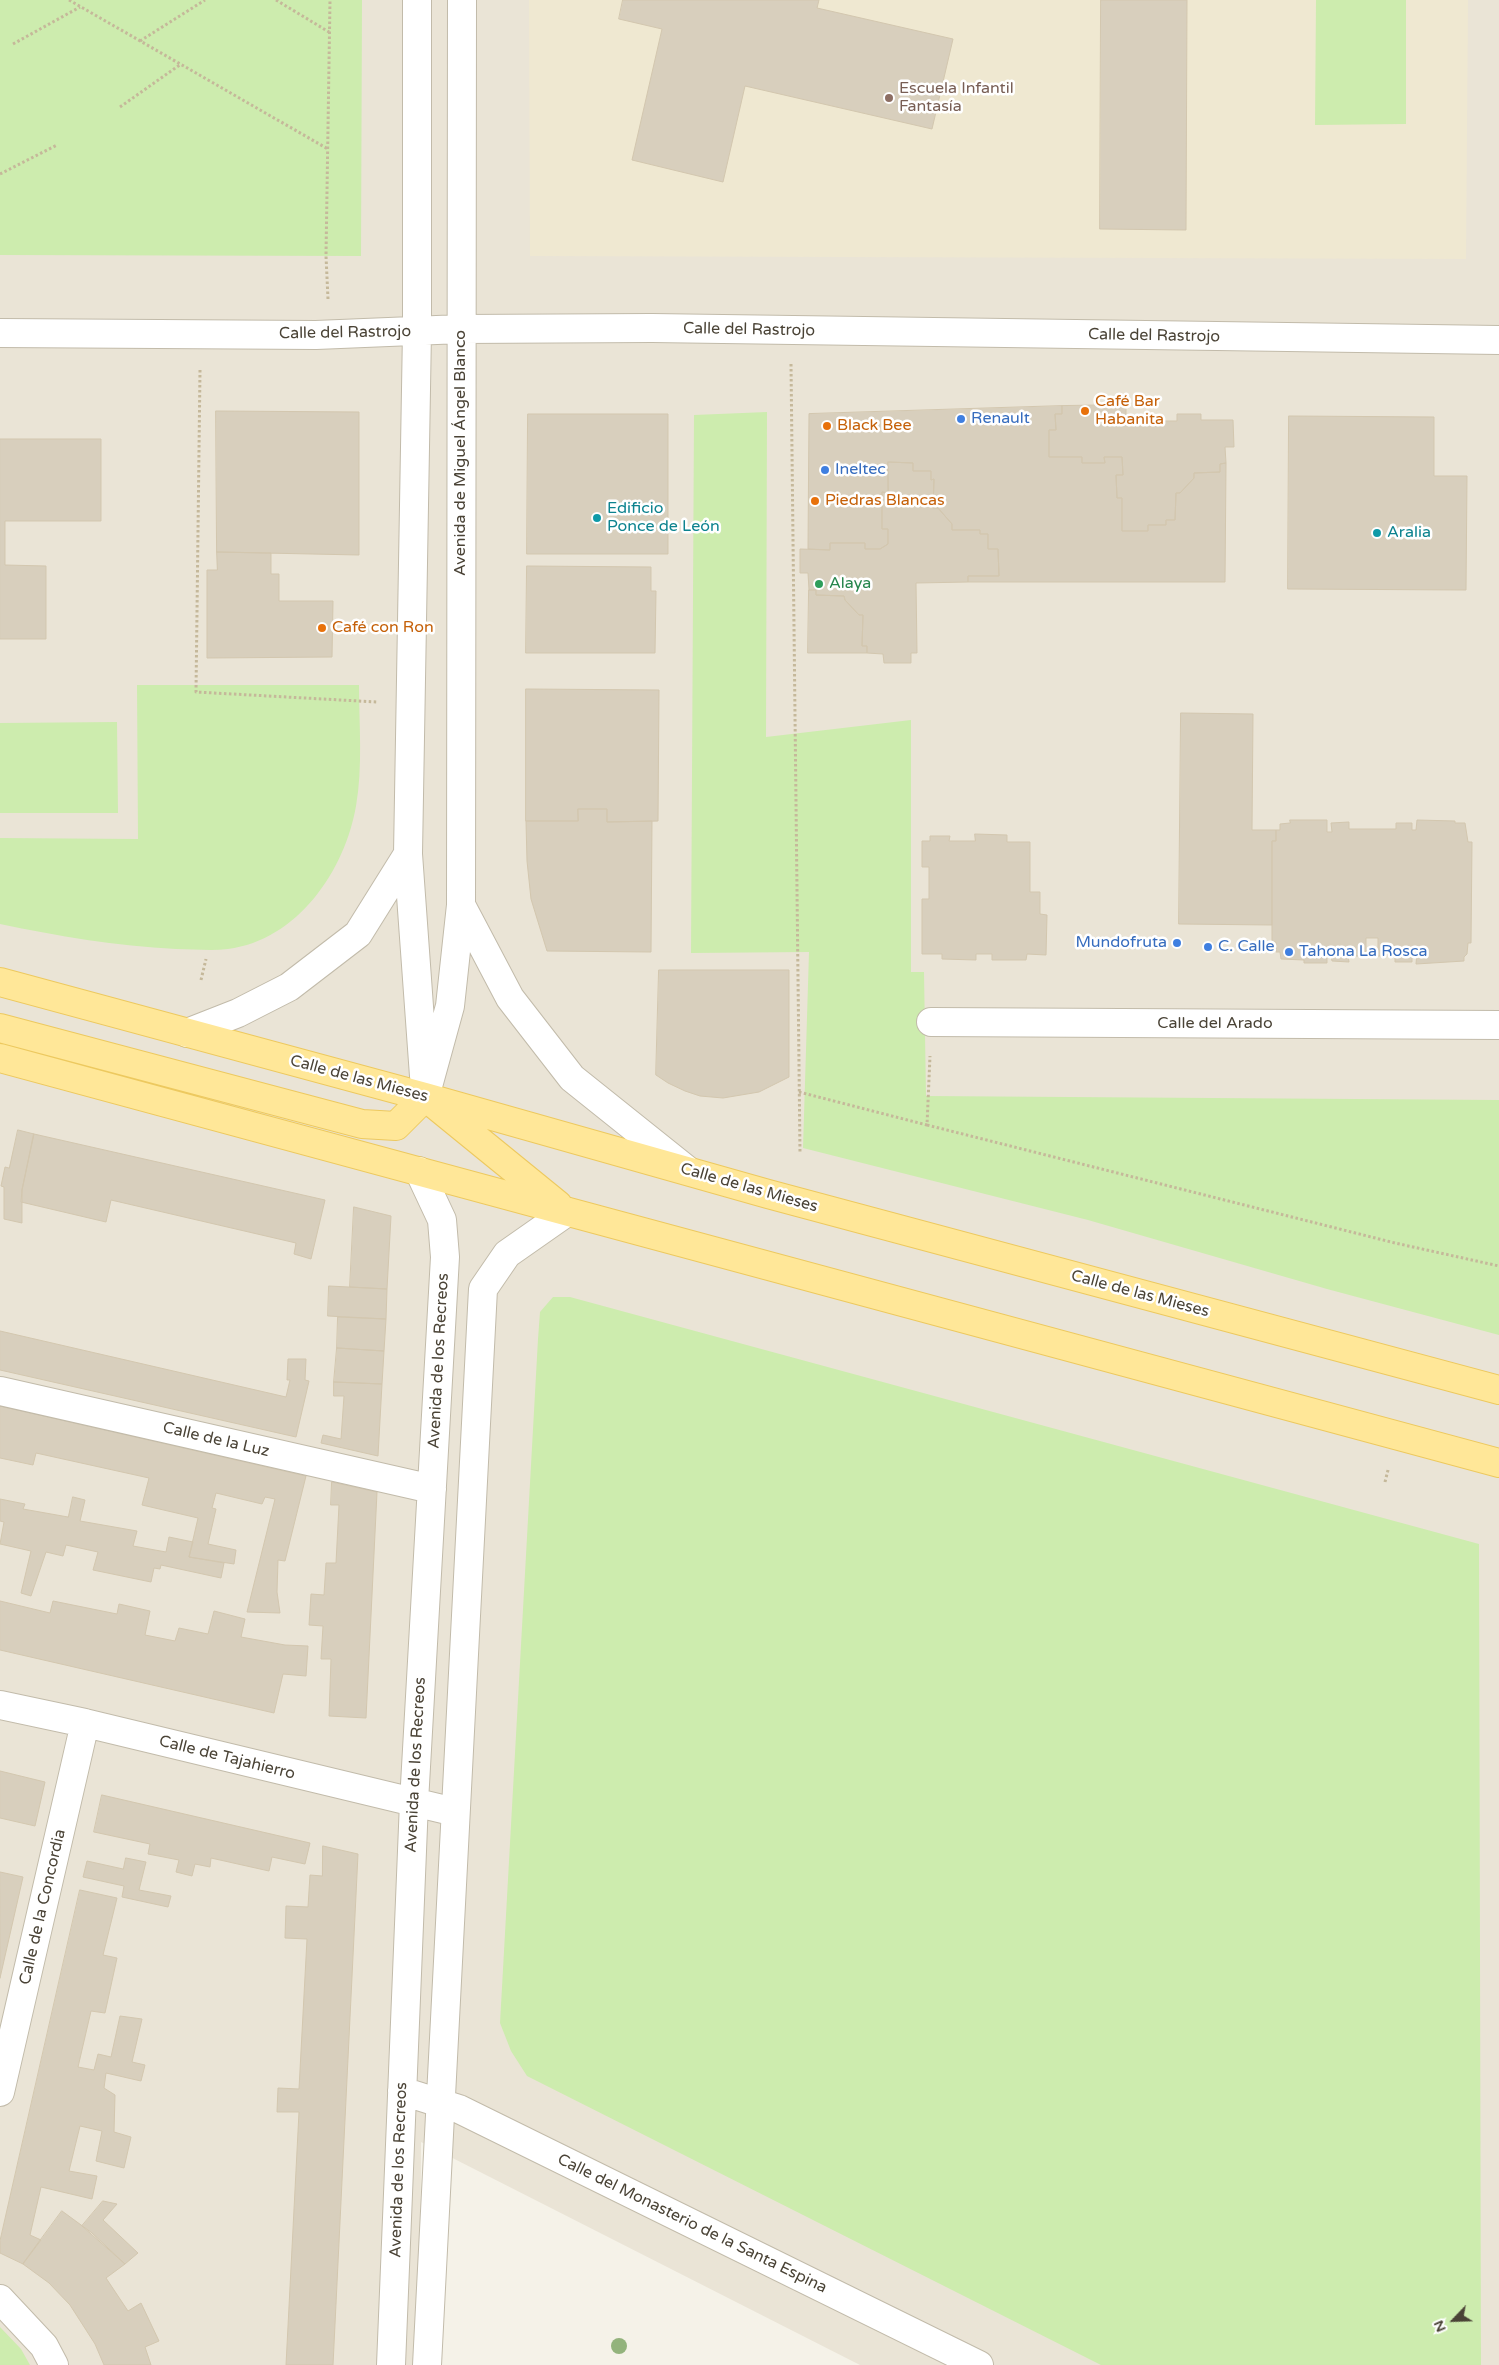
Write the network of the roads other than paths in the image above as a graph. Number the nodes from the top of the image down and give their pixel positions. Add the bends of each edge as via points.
1 (417, 0) edge
2 (462, 0) edge
3 (461, 329) junction
4 (417, 331) junction
5 (0, 333) edge
6 (1499, 340) edge
7 (408, 854) junction
8 (461, 905) junction
9 (0, 982) edge
10 (931, 1022) road end
11 (1499, 1025) edge
12 (0, 1028) edge
13 (187, 1033) junction
14 (0, 1058) edge
15 (425, 1097) junction
16 (687, 1170) junction
17 (419, 1171) junction
18 (567, 1212) junction
19 (1434, 1374) junction
20 (1499, 1390) edge
21 (0, 1392) edge
22 (1499, 1410) edge
23 (1499, 1463) edge
24 (432, 1489) junction
25 (0, 1705) edge
26 (85, 1723) junction
27 (414, 1802) junction
28 (454, 1812) junction
29 (402, 2091) junction
30 (0, 2092) edge
31 (441, 2104) junction
32 (0, 2299) edge
33 (54, 2365) edge
34 (391, 2365) edge
35 (427, 2365) edge
36 (980, 2365) edge

1 - 4 street
2 - 3 street, Avenida de Miguel Ángel Blanco
3 - 4 street, Calle del Rastrojo
3 - 6 street, Calle del Rastrojo via 652,328
3 - 8 street, Avenida de Miguel Ángel Blanco
4 - 5 street, Calle del Rastrojo via 329,335
4 - 7 street
7 - 13 street via 358,934 289,988
7 - 15 street
8 - 15 street, Avenida de Miguel Ángel Blanco via 450,1006
8 - 16 street, Avenida de Miguel Ángel Blanco via 510,998 572,1078
9 - 13 main road, Calle de las Mieses
10 - 11 street, Calle del Arado
12 - 15 main road via 362,1124 396,1126
13 - 15 main road, Calle de las Mieses
14 - 17 main road
15 - 16 main road, Calle de las Mieses
15 - 18 main road
16 - 19 main road, Calle de las Mieses
17 - 18 main road
17 - 24 street, Avenida de los Recreos via 442,1220 445,1257
18 - 23 main road
18 - 28 street via 507,1254 483,1289
19 - 20 main road, Calle de las Mieses
19 - 22 main road
21 - 24 street, Calle de la Luz
24 - 27 street, Avenida de los Recreos
25 - 26 street, Calle de Tajahierro
26 - 27 street, Calle de Tajahierro
26 - 30 street, Calle de la Concordia
27 - 28 street, Calle de Tajahierro
27 - 29 street, Avenida de los Recreos
28 - 31 street
29 - 31 street, Calle del Monasterio de la Santa Espina
29 - 34 street, Avenida de los Recreos
31 - 35 street
31 - 36 street, Calle del Monasterio de la Santa Espina via 459,2109
32 - 33 street via 44,2346

